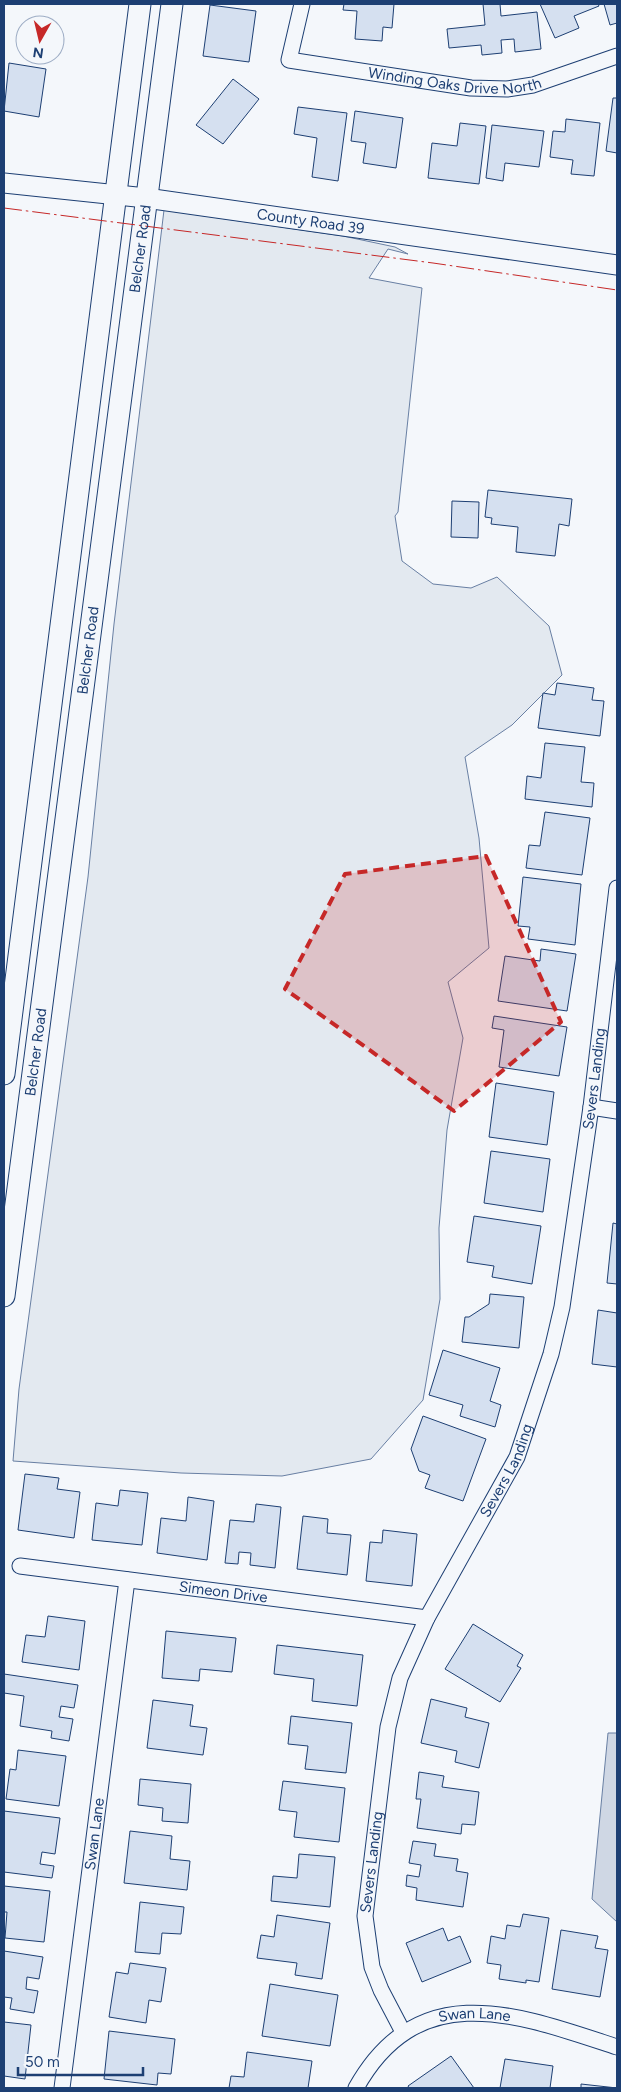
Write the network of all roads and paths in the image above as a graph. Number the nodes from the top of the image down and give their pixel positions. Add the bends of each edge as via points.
1 (140, 4) edge
2 (172, 4) edge
3 (302, 4) edge
4 (617, 56) edge
5 (4, 183) edge
6 (115, 194) junction
7 (146, 198) junction
8 (617, 265) edge
9 (617, 888) edge
10 (4, 1074) edge
11 (591, 1107) junction
12 (617, 1111) edge
13 (4, 1296) edge
14 (20, 1566) dead end
15 (127, 1580) junction
16 (427, 1618) junction
17 (403, 2032) junction
18 (617, 2046) edge
19 (62, 2088) edge
20 (356, 2088) edge

1 - 6 main road, Belcher Road
2 - 7 main road, Belcher Road
3 - 4 street, Winding Oaks Drive North via 289,60 471,88 507,89 532,85
5 - 6 street, County Road 39
6 - 7 street, County Road 39
6 - 10 main road, Belcher Road
7 - 8 street, County Road 39
7 - 13 main road, Belcher Road
9 - 11 street, Severs Landing
11 - 12 street
11 - 16 street, Severs Landing via 562,1307 551,1354 517,1457
14 - 15 street, Simeon Drive
15 - 16 street, Simeon Drive
15 - 19 street, Swan Lane
16 - 17 street, Severs Landing via 400,1678 388,1727 365,1916 372,1967
17 - 18 street, Swan Lane via 450,2014 480,2012 515,2016
17 - 20 street, Swan Lane via 365,2072

